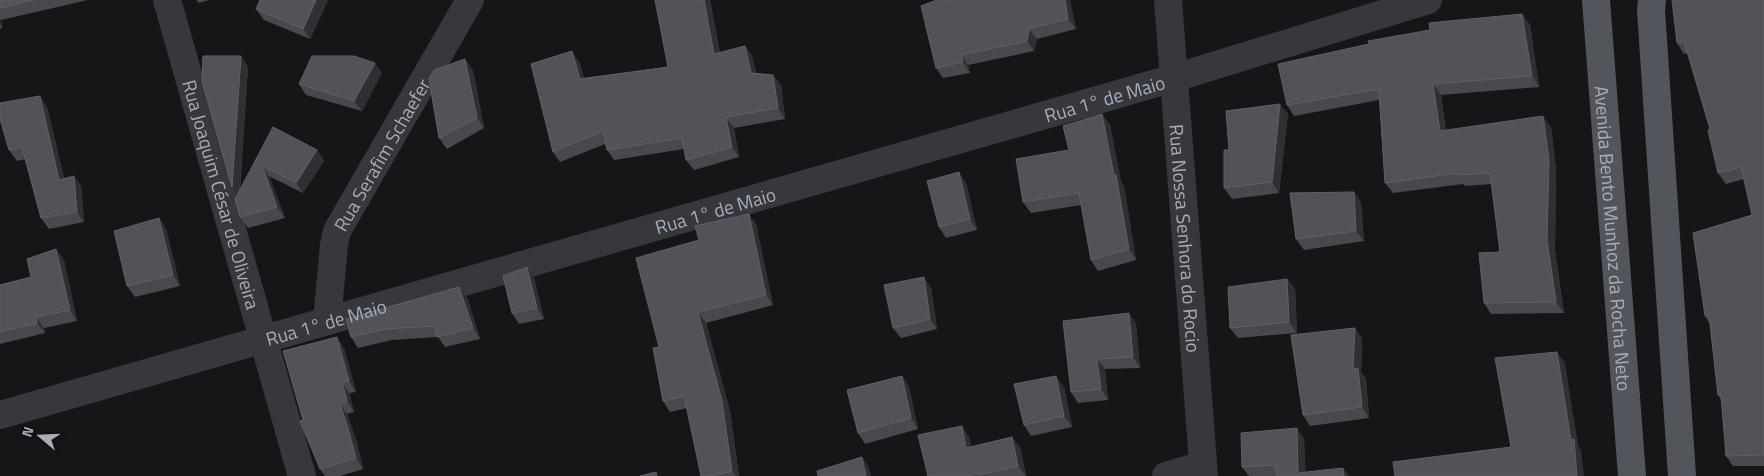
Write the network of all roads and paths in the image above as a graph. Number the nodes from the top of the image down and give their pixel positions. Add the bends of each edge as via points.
1 (166, 0) edge
2 (470, 0) edge
3 (1168, 0) edge
4 (1428, 0) edge
5 (1596, 0) edge
6 (1652, 0) edge
7 (1174, 78) junction
8 (327, 321) junction
9 (263, 339) junction
10 (0, 415) edge
11 (1203, 470) edge
12 (302, 476) edge
13 (1166, 476) edge
14 (1632, 476) edge
15 (1682, 476) edge

1 - 9 street, Rua Joaquim César de Oliveira
2 - 8 street, Rua Serafim Schaefer via 337,231
3 - 7 street, Rua Nossa Senhora do Rocio
4 - 7 street, Rua 1° de Maio
5 - 14 main road, Avenida Bento Munhoz da Rocha Neto
6 - 15 main road
7 - 8 street, Rua 1° de Maio
7 - 11 street, Rua Nossa Senhora do Rocio
8 - 9 street, Rua 1° de Maio
9 - 10 street, Rua 1° de Maio
9 - 12 street, Rua Joaquim César de Oliveira
11 - 13 street

